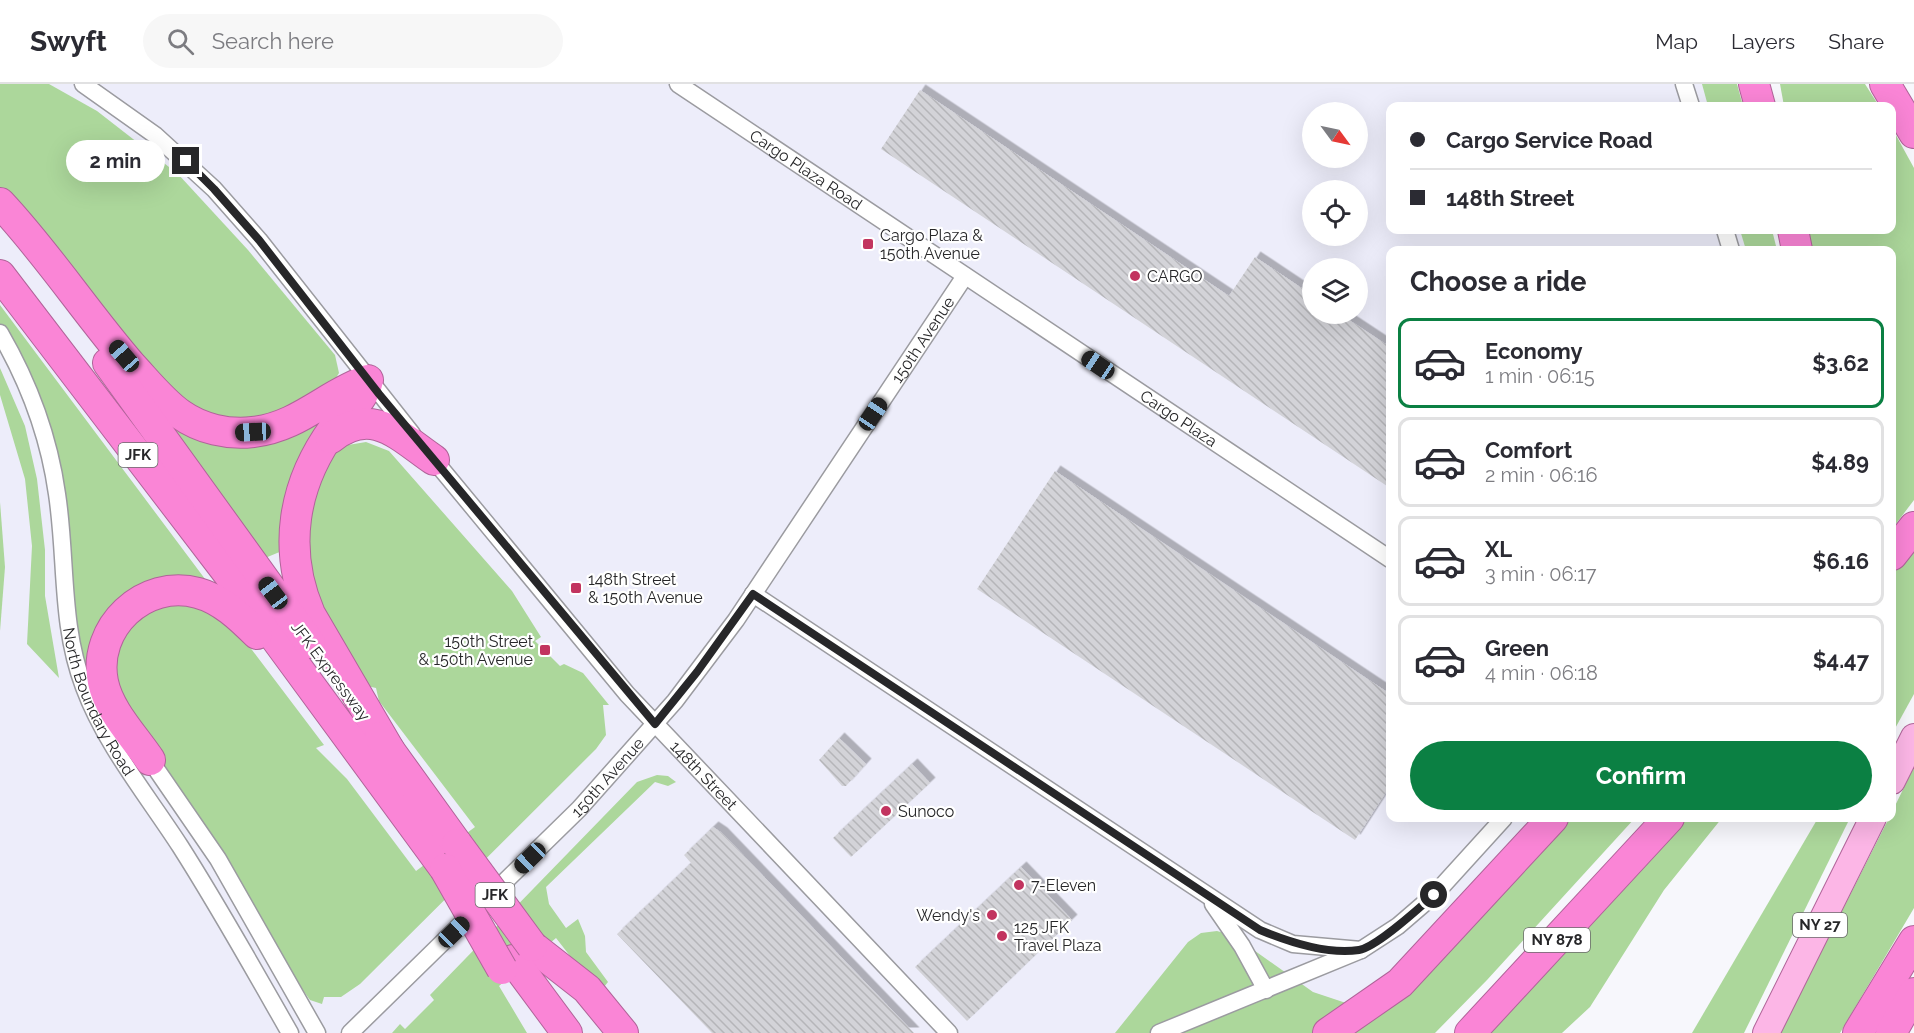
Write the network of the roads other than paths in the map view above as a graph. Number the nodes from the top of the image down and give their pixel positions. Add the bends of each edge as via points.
1 (83, 84) edge
2 (678, 84) edge
3 (1684, 84) edge
4 (1754, 84) edge
5 (1770, 84) edge
6 (1885, 84) edge
7 (1690, 102) edge
8 (1759, 102) edge
9 (1773, 102) edge
10 (1896, 102) edge
11 (1896, 103) edge
12 (1914, 133) edge
13 (0, 203) edge
14 (0, 223) edge
15 (0, 275) edge
16 (965, 276) junction
17 (0, 333) edge
18 (368, 380) junction
19 (320, 448) junction
20 (434, 460) junction
21 (1914, 527) edge
22 (1896, 550) edge
23 (1386, 556) edge
24 (753, 594) junction
25 (327, 708) junction
26 (655, 724) junction
27 (1914, 737) edge
28 (390, 751) junction
29 (150, 760) joint
30 (1896, 772) edge
31 (1500, 822) edge
32 (1549, 822) edge
33 (1661, 822) edge
34 (1666, 822) edge
35 (1871, 822) edge
36 (1644, 846) junction
37 (447, 857) junction
38 (1208, 897) junction
39 (1914, 941) edge
40 (1361, 950) junction
41 (516, 958) junction
42 (1266, 990) junction
43 (1914, 993) edge
44 (290, 1033) edge
45 (317, 1033) edge
46 (350, 1033) edge
47 (541, 1033) edge
48 (567, 1033) edge
49 (597, 1033) edge
50 (623, 1033) edge
51 (949, 1033) edge
52 (1159, 1033) edge
53 (1328, 1033) edge
54 (1470, 1033) edge
55 (1766, 1033) edge
56 (1858, 1033) edge
57 (1891, 1033) edge

1 - 18 street, 148th Street via 155,135 214,189 259,240
2 - 16 street, Cargo Plaza Road
3 - 7 street
4 - 8 highway
5 - 9 highway
6 - 10 highway
11 - 12 highway
13 - 18 highway via 143,378 179,413 198,424 239,433 269,429
14 - 28 highway, JFK Expressway / JFK via 94,344
15 - 25 highway, JFK Expressway / JFK
16 - 23 street, Cargo Plaza
16 - 24 street, 150th Avenue
17 - 44 street, North Boundary Road via 22,375 47,441 57,496 69,626 84,686 134,779 220,909
18 - 19 highway via 365,395 338,422
18 - 20 street, 148th Street
19 - 20 highway via 346,427 370,423 394,432
19 - 28 highway via 297,507 294,548 299,583 316,625
20 - 26 street, 148th Street
21 - 22 highway
24 - 26 street, 150th Avenue
24 - 38 street
25 - 29 highway via 247,623 227,608 198,593 164,591 134,603 119,618 105,642 101,661 108,696
25 - 37 highway, JFK Expressway / JFK
26 - 46 street, 150th Avenue via 565,823
26 - 51 street, 148th Street
27 - 30 main road
28 - 37 highway, JFK Expressway / JFK
29 - 45 street, North Boundary Road via 229,876
31 - 40 street via 1434,895 1398,926
32 - 53 highway via 1400,983
33 - 36 highway
34 - 36 highway, NY 878
35 - 55 main road, NY 27
36 - 54 highway, NY 878
37 - 41 highway, bridge
38 - 40 street via 1260,930 1293,944
38 - 42 street
39 - 56 highway
40 - 42 street
41 - 47 highway
41 - 48 highway
41 - 49 highway
41 - 50 highway via 587,989
42 - 52 street
43 - 57 highway

